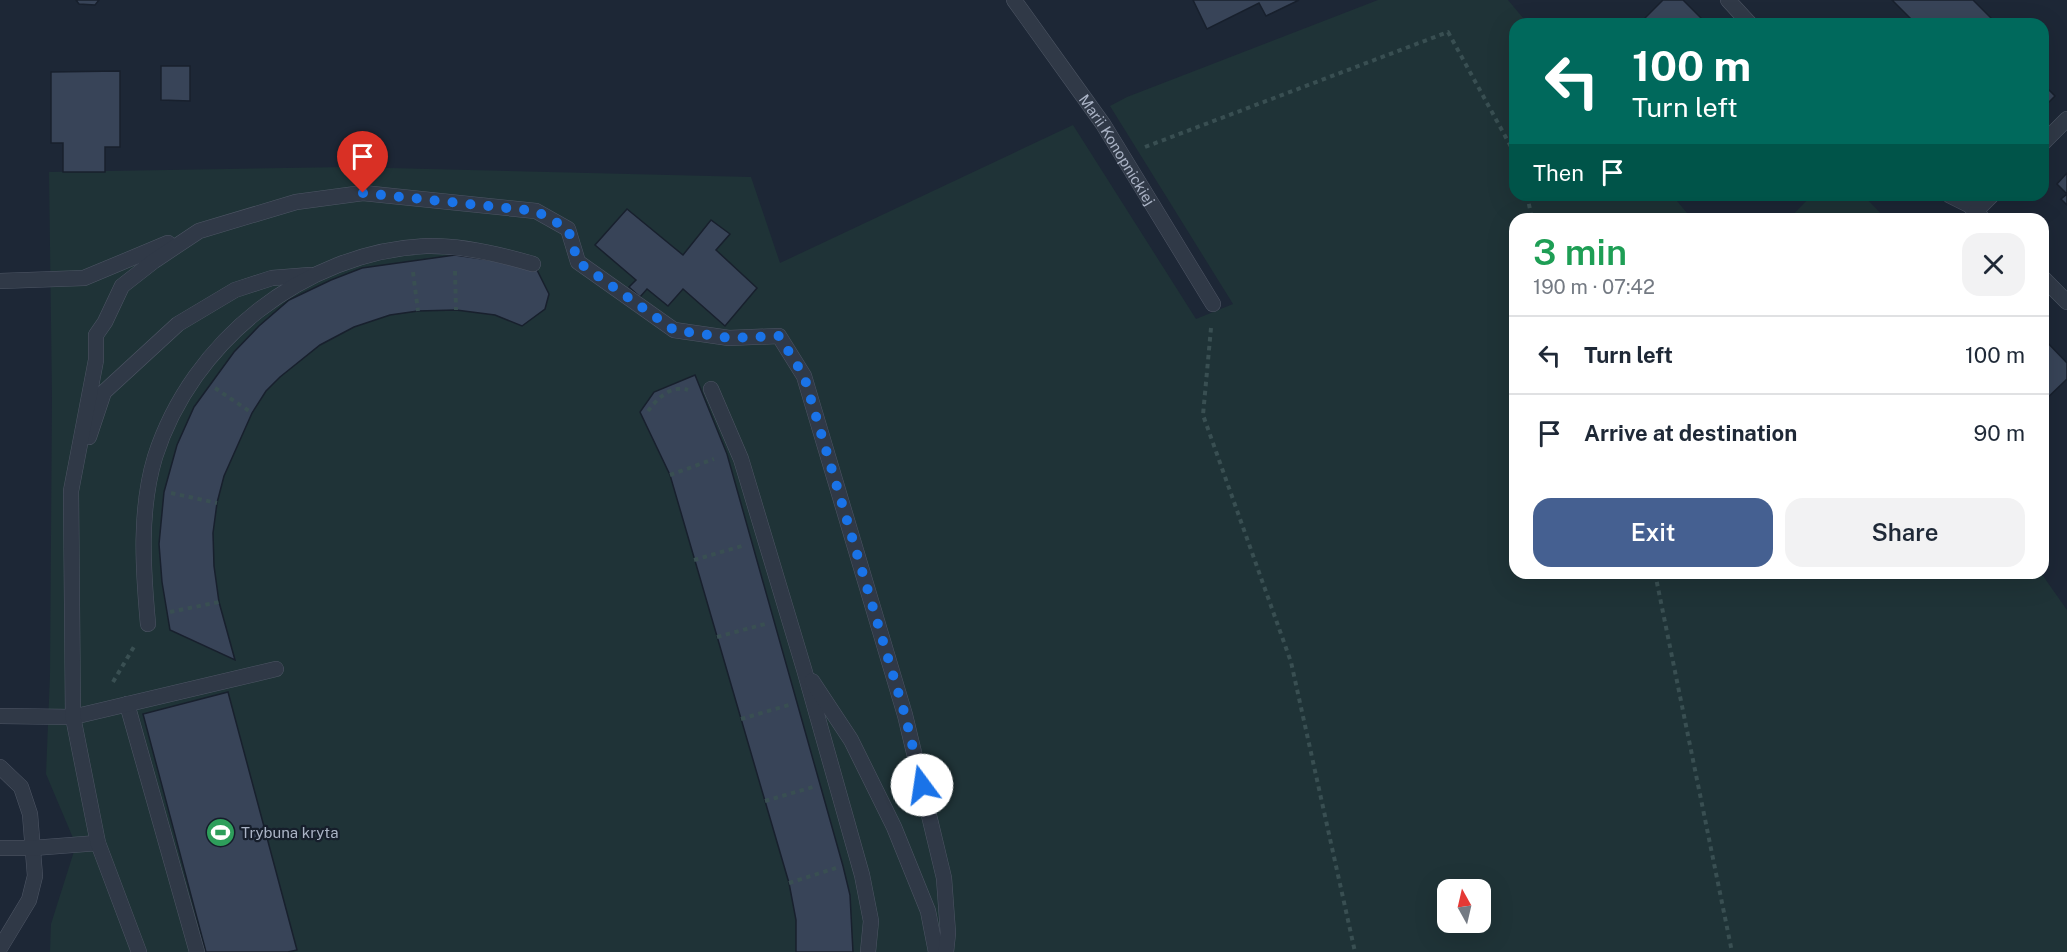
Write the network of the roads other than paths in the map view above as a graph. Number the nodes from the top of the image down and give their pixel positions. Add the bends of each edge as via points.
1 (1014, 0) edge
2 (1730, 1) edge
3 (1745, 18) edge
4 (2067, 118) edge
5 (2049, 137) edge
6 (1962, 201) edge
7 (1978, 213) edge
8 (199, 231) junction
9 (533, 264) dead end
10 (315, 274) junction
11 (0, 280) edge
12 (2049, 284) edge
13 (2067, 302) edge
14 (1213, 304) road end
15 (711, 389) dead end
16 (71, 491) junction
17 (148, 624) road end
18 (276, 669) dead end
19 (804, 669) junction
20 (127, 704) junction
21 (0, 716) edge
22 (73, 717) junction
23 (0, 767) edge
24 (98, 843) junction
25 (0, 848) edge
26 (33, 849) junction
27 (871, 921) junction
28 (0, 948) edge
29 (139, 952) edge
30 (197, 952) edge
31 (868, 952) edge
32 (880, 952) edge
33 (936, 952) edge
34 (946, 952) edge

1 - 14 lane, Marii Konopnickiej via 1103,124
2 - 3 lane
4 - 5 lane
6 - 7 lane
8 - 11 lane via 84,278
8 - 16 lane via 122,286 96,334 96,360
8 - 34 lane via 296,202 363,193 536,211 568,229 578,262 674,330 729,338 779,336 804,376 905,715 945,878
9 - 10 lane via 455,247 425,246 348,261
10 - 16 lane via 272,278 235,290 178,324 104,392
10 - 17 lane via 231,333 208,358 168,423 148,489 144,542
12 - 13 lane
15 - 19 lane via 741,459
16 - 22 lane
18 - 20 lane
19 - 27 lane via 862,875
19 - 33 lane via 851,740 894,827 928,911
20 - 22 lane
20 - 30 lane
21 - 22 lane
22 - 24 lane
23 - 26 lane via 21,787 30,814
24 - 26 lane
24 - 29 lane
25 - 26 lane
26 - 28 lane via 35,876 30,900
27 - 31 lane
27 - 32 lane

